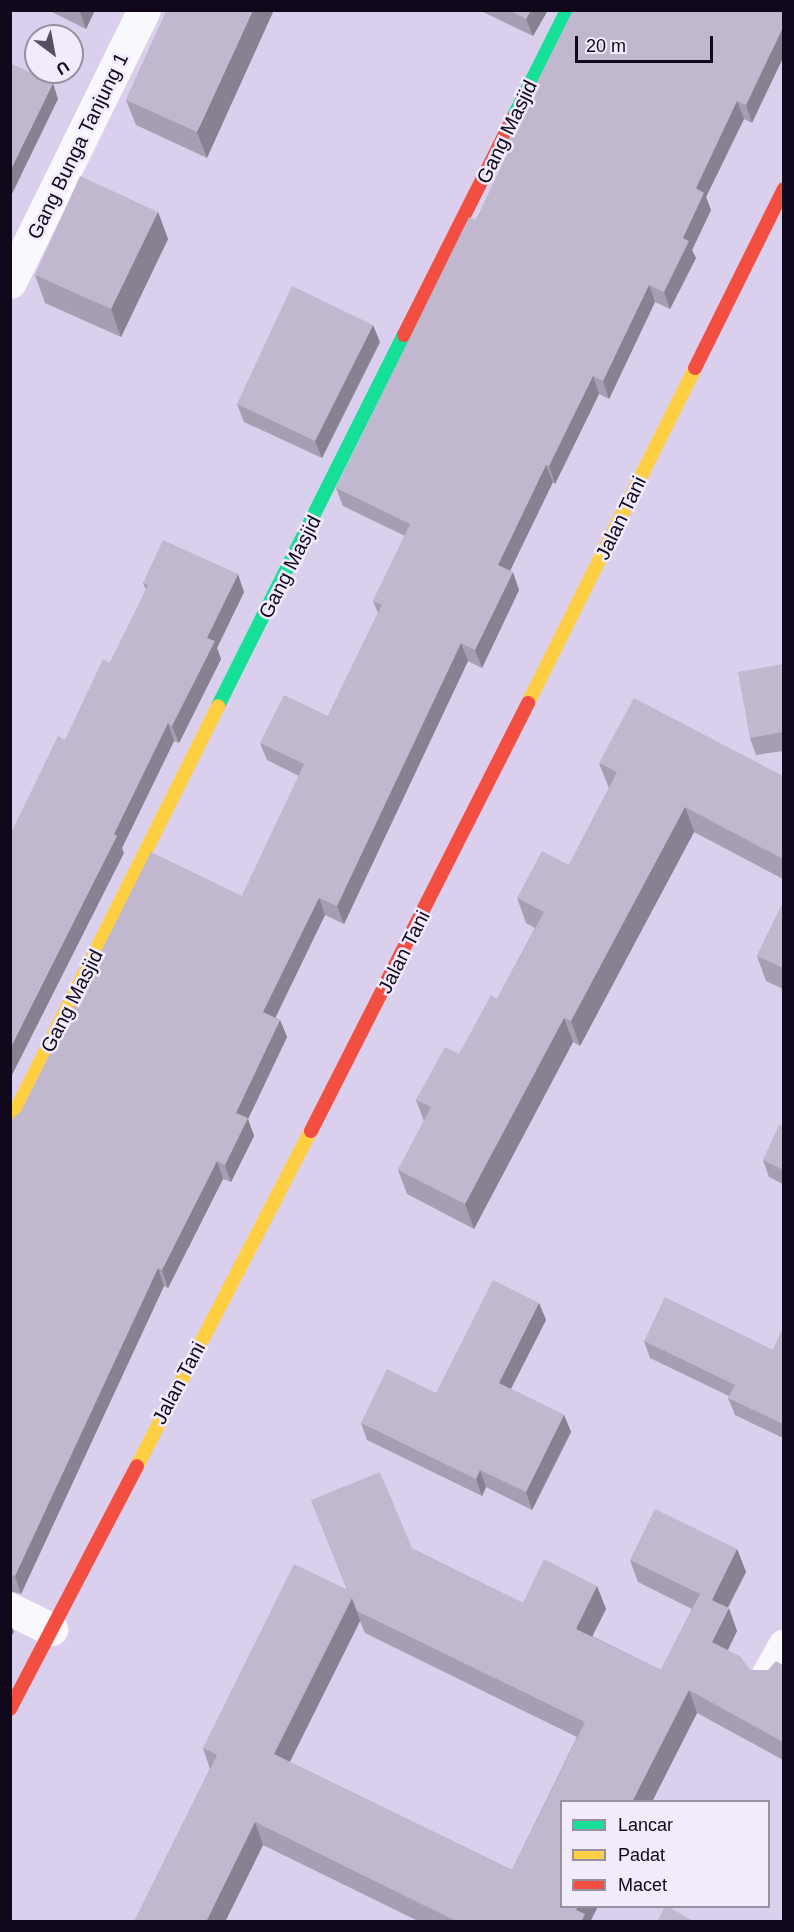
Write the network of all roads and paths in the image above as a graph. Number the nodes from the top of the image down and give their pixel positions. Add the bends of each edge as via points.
1 (144, 10) edge
2 (567, 10) edge
3 (783, 189) edge
4 (10, 282) edge
5 (10, 1122) edge
6 (10, 1610) edge
7 (51, 1629) junction
8 (783, 1645) edge
9 (767, 1676) edge
10 (10, 1709) edge

1 - 4 street, Gang Bunga Tanjung 1
2 - 5 street, Gang Masjid
3 - 7 street, Jalan Tani via 401,958
6 - 7 street
7 - 10 street, Jalan Tani
8 - 9 street

